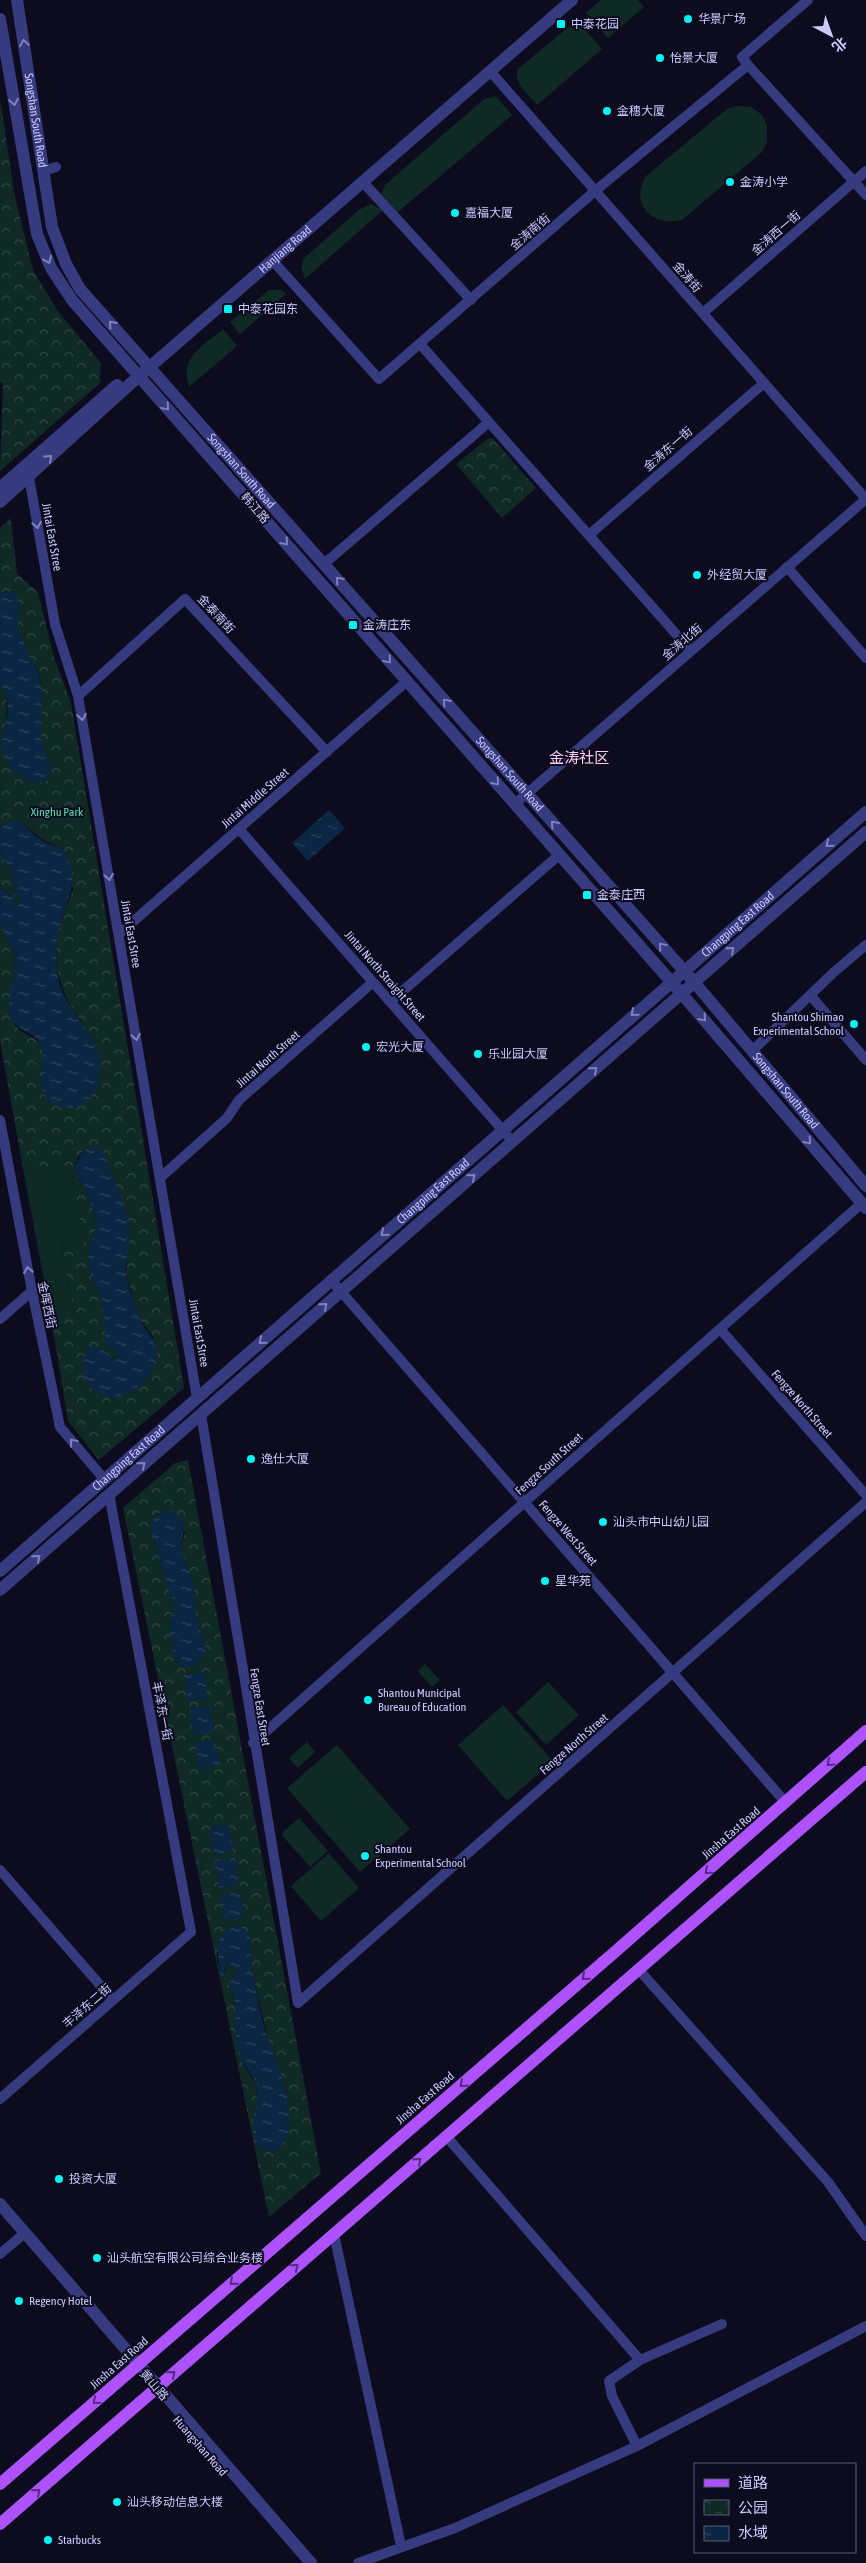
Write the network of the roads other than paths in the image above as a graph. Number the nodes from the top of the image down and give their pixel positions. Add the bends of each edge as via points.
1 (18, 0) edge
2 (560, 0) edge
3 (572, 0) edge
4 (808, 0) edge
5 (0, 20) edge
6 (748, 65) junction
7 (487, 68) junction
8 (56, 167) dead end
9 (44, 171) junction
10 (866, 171) edge
11 (362, 181) junction
12 (854, 181) junction
13 (595, 191) junction
14 (866, 195) edge
15 (272, 260) junction
16 (471, 300) junction
17 (703, 313) junction
18 (420, 344) junction
19 (147, 364) junction
20 (136, 373) junction
21 (764, 383) junction
22 (489, 422) junction
23 (29, 477) junction
24 (0, 488) edge
25 (866, 499) edge
26 (0, 502) edge
27 (589, 535) junction
28 (324, 564) junction
29 (787, 567) junction
30 (356, 623) joint
31 (691, 651) junction
32 (866, 658) edge
33 (407, 681) junction
34 (78, 696) junction
35 (327, 752) junction
36 (528, 794) junction
37 (515, 804) junction
38 (866, 812) edge
39 (239, 828) junction
40 (866, 832) edge
41 (560, 855) junction
42 (119, 934) junction
43 (866, 945) edge
44 (683, 970) junction
45 (670, 981) junction
46 (373, 982) junction
47 (694, 982) junction
48 (682, 993) junction
49 (811, 996) junction
50 (390, 1002) junction
51 (752, 1051) junction
52 (866, 1060) edge
53 (0, 1120) edge
54 (502, 1129) junction
55 (512, 1141) junction
56 (160, 1178) junction
57 (866, 1186) edge
58 (864, 1205) edge
59 (331, 1280) junction
60 (32, 1291) junction
61 (341, 1291) junction
62 (0, 1320) edge
63 (720, 1329) junction
64 (197, 1398) junction
65 (201, 1414) junction
66 (104, 1479) junction
67 (109, 1494) junction
68 (866, 1495) edge
69 (525, 1502) junction
70 (866, 1502) edge
71 (0, 1571) edge
72 (0, 1590) edge
73 (674, 1674) junction
74 (866, 1731) edge
75 (253, 1743) junction
76 (866, 1772) edge
77 (786, 1803) junction
78 (0, 1870) edge
79 (190, 1932) joint
80 (639, 1970) junction
81 (113, 2000) junction
82 (298, 2004) joint
83 (0, 2099) edge
84 (446, 2136) junction
85 (0, 2204) edge
86 (0, 2213) edge
87 (334, 2234) junction
88 (866, 2236) edge
89 (20, 2237) junction
90 (0, 2254) edge
91 (722, 2324) dead end
92 (866, 2326) edge
93 (640, 2360) junction
94 (135, 2367) junction
95 (154, 2389) junction
96 (637, 2446) junction
97 (0, 2484) edge
98 (0, 2524) edge
99 (401, 2546) junction
100 (303, 2563) edge
101 (311, 2563) edge
102 (358, 2563) edge

9 -> 1 street, Songshan South Road
2 - 7 street, Hanjiang Road
3 - 7 street, Hanjiang Road
4 - 6 street via 742,58
5 -> 20 street, Songshan South Road via 37,234 51,268 72,300
6 - 12 street
6 - 13 street, 金涛南街
7 - 11 street, Hanjiang Road
7 - 13 street, 金涛街
7 - 19 street, Hanjiang Road
8 - 9 street
19 -> 9 street, Songshan South Road via 80,289 66,264 52,227
10 - 12 street, 金涛西一街
11 - 15 street, Hanjiang Road
11 - 16 street
12 - 14 street
12 - 17 street, 金涛西一街
13 - 16 street, 金涛南街
13 - 17 street, 金涛街
15 - 18 street, 金涛南街 via 379,379
15 - 19 street, Hanjiang Road
16 - 18 street, 金涛南街
17 - 21 street, 金涛街
18 - 22 street
19 - 20 street, Hanjiang Road
19 - 28 street, Songshan South Road
23 -> 20 street, Hanjiang Road
20 - 24 street, Hanjiang Road
20 -> 30 street, 韩江路
21 - 25 street, 金涛街
21 - 27 street, 金涛东一街
22 - 27 street
22 - 28 street
23 - 26 street, Hanjiang Road
23 -> 34 street, Jintai East Stree via 55,624
25 - 29 street, 金涛北街
27 - 31 street
36 -> 28 street, Songshan South Road
29 - 31 street, 金涛北街
29 - 32 street
30 -> 33 street, Songshan South Road
31 - 36 street, 金涛北街
33 - 35 street, Jintai Middle Street
33 -> 37 street, Songshan South Road
34 - 35 street, 金泰南街 via 185,599
34 -> 42 street, Jintai East Stree
35 - 39 street, Jintai Middle Street
36 - 37 street, 金涛北街
44 -> 36 street, Songshan South Road
37 - 41 street, Songshan South Road
38 -> 44 street, Changping East Road
39 - 42 street, Jintai Middle Street
39 - 46 street, Jintai North Straight Street
47 -> 40 street, Changping East Road
41 - 45 street, Songshan South Road
41 - 50 street
42 -> 56 street, Jintai East Stree
43 - 49 street
44 - 45 street, Changping East Road
44 - 47 street, Songshan South Road
45 - 48 street, Songshan South Road
45 -> 54 street, Changping East Road
46 - 50 street, Jintai North Straight Street
46 - 56 street, Jintai North Street via 239,1100 226,1118
47 - 48 street, Changping East Road
47 - 51 street, Songshan South Road
55 -> 48 street, Changping East Road
48 -> 58 street, Songshan South Road
49 - 51 street
49 - 52 street
50 - 54 street, Jintai North Straight Street
51 - 57 street, Songshan South Road
60 -> 53 street, 金晖西街
54 - 55 street, Jintai North Straight Street
54 -> 59 street, Changping East Road
61 -> 55 street, Changping East Road
56 - 64 street, Jintai East Stree
58 - 63 street, Fengze South Street
59 - 61 street, Fengze West Street
59 -> 64 street, Changping East Road
60 - 62 street
66 -> 60 street, 金晖西街 via 60,1427
65 -> 61 street, Changping East Road
61 - 69 street, Fengze West Street
63 - 68 street, Fengze North Street
63 - 69 street, Fengze South Street
64 - 66 street, Changping East Road
67 -> 65 street, Changping East Road
65 - 75 street, Fengze East Street
66 - 71 street, Changping East Road
72 -> 67 street, Changping East Road
67 - 79 street, 丰泽东一街
69 - 73 street, Fengze West Street
69 - 75 street, Fengze South Street
70 - 73 street, Fengze North Street
73 - 77 street, Fengze West Street
73 - 82 street, Fengze North Street
74 -> 77 main road, Jinsha East Road
75 - 82 street, Fengze East Street
76 - 80 main road
77 -> 94 main road, Jinsha East Road
78 - 81 street
79 - 81 street, 丰泽东二街
80 - 84 main road
80 - 88 street via 828,2182
81 - 83 street, 丰泽东二街
87 -> 84 main road
84 - 93 street
85 - 94 street, 黄山路
86 - 89 street, Huangshan Road
95 -> 87 main road
87 - 99 street
89 - 90 street
89 - 94 street, Huangshan Road
91 - 93 street
92 - 96 street
93 - 96 street via 609,2381 612,2396
94 - 95 street, Huangshan Road
94 -> 97 main road, Jinsha East Road
98 -> 95 main road
95 - 100 street, Huangshan Road
95 - 101 street, 黄山路
96 - 99 street via 455,2528
99 - 102 street

